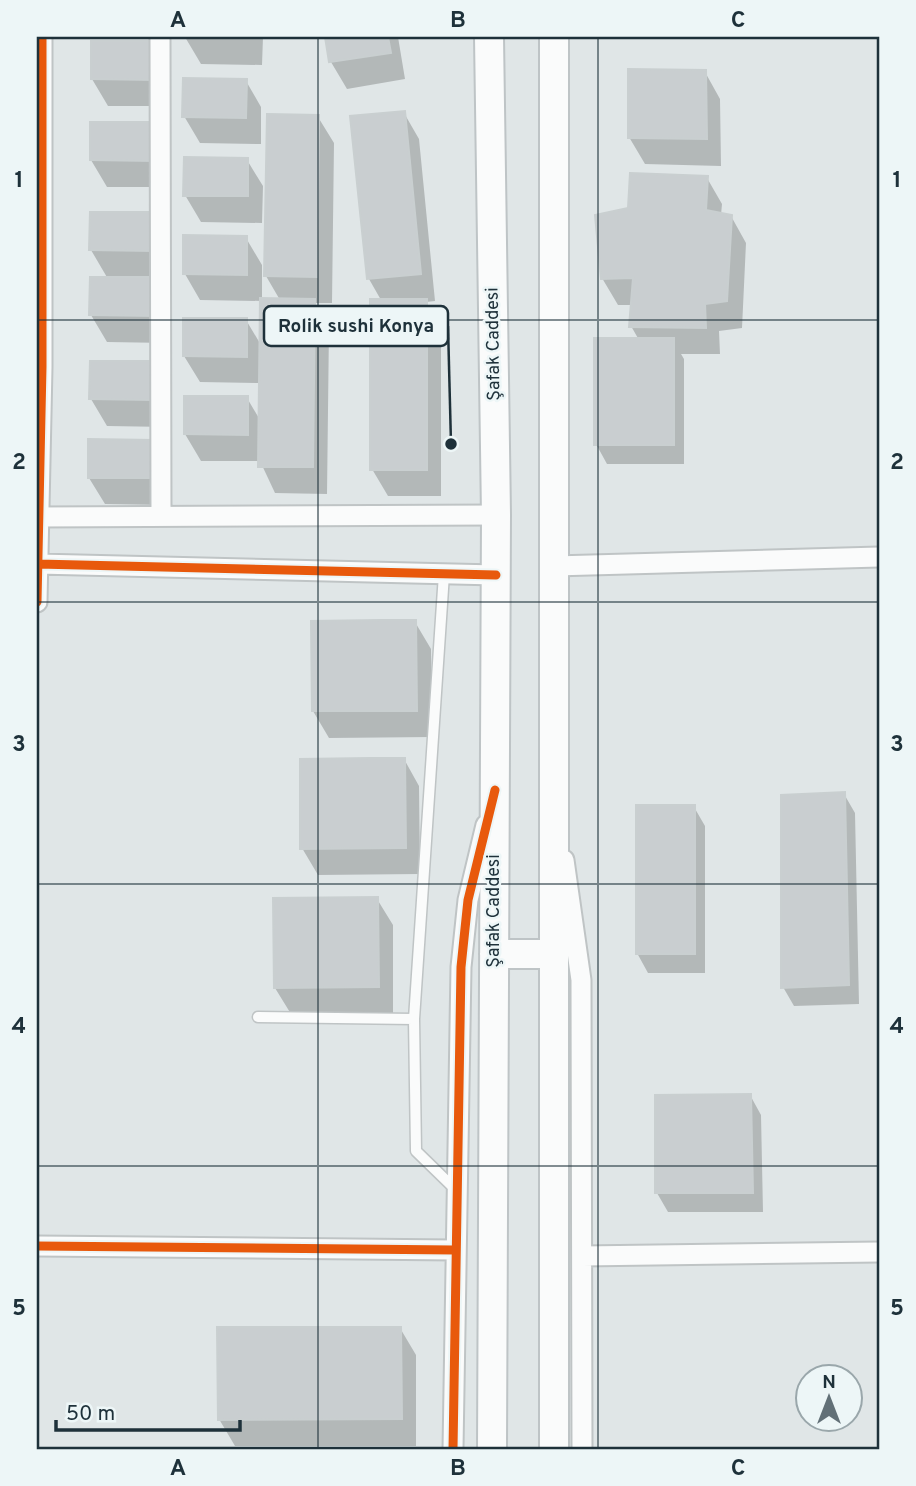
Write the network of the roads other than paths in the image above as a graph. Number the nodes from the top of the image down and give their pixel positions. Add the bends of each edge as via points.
1 (42, 37) edge
2 (160, 37) edge
3 (489, 37) edge
4 (554, 37) edge
5 (40, 367) edge
6 (496, 515) junction
7 (161, 516) junction
8 (39, 517) junction
9 (879, 557) edge
10 (38, 564) edge
11 (554, 566) junction
12 (444, 574) junction
13 (496, 575) junction
14 (37, 602) edge
15 (495, 790) junction
16 (554, 797) junction
17 (494, 954) junction
18 (554, 954) junction
19 (258, 1017) dead end
20 (414, 1019) junction
21 (456, 1189) junction
22 (37, 1247) edge
23 (454, 1251) junction
24 (879, 1252) edge
25 (582, 1256) junction
26 (453, 1449) edge
27 (492, 1449) edge
28 (554, 1449) edge
29 (582, 1449) edge

1 - 5 street
2 - 7 street
3 - 6 main road, Şafak Caddesi
4 - 11 main road
5 - 8 street
6 - 7 street
6 - 13 main road, Şafak Caddesi
7 - 8 street
8 - 10 street
9 - 11 street
10 - 12 street
10 - 14 street
11 - 16 main road
12 - 13 street
12 - 20 lane
13 - 15 main road, Şafak Caddesi
15 - 17 main road, Şafak Caddesi
15 - 21 street via 468,900 461,967
16 - 18 main road
16 - 25 street via 581,980
17 - 18 main road
17 - 27 main road, Şafak Caddesi
18 - 28 main road
19 - 20 lane
20 - 21 lane via 416,1151
21 - 23 street
22 - 23 street
23 - 26 street
24 - 25 street
25 - 29 street

